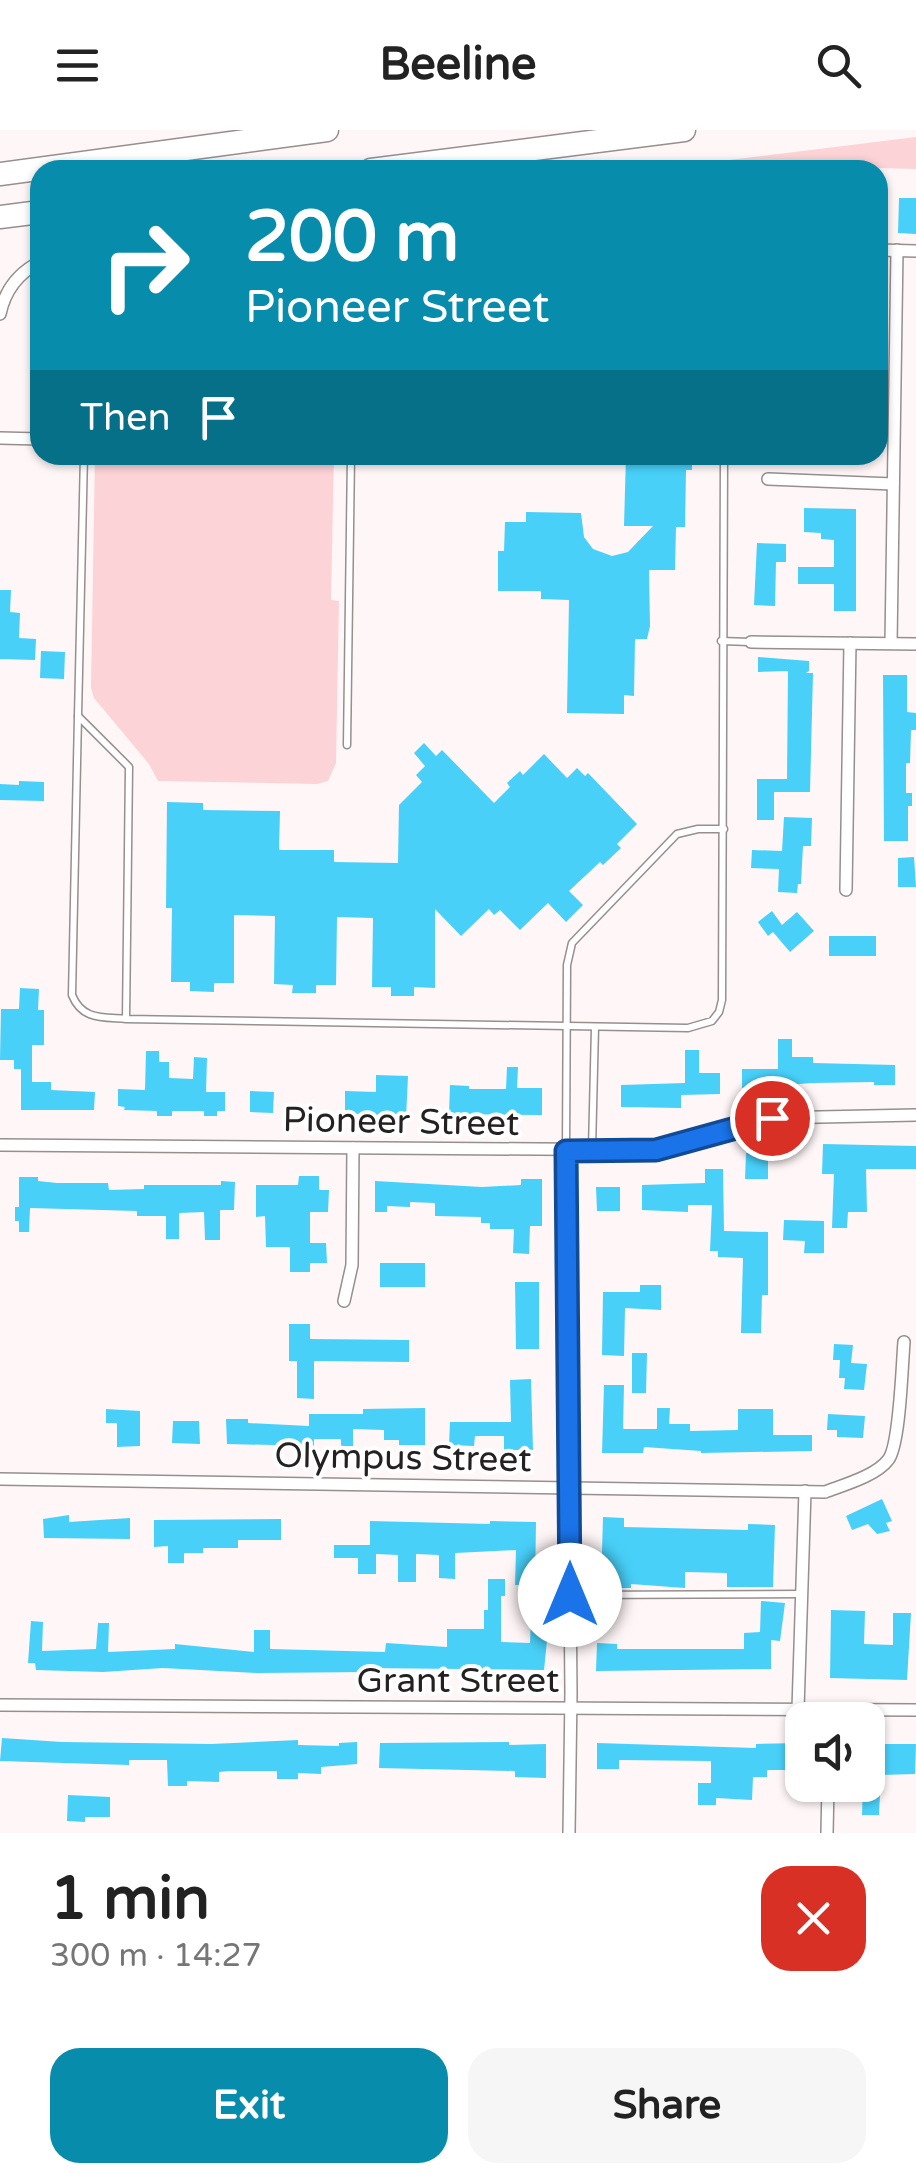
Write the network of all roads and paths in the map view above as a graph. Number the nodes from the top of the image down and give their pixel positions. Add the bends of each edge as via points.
1 (327, 130) edge
2 (684, 130) edge
3 (102, 160) edge
4 (448, 160) edge
5 (30, 170) edge
6 (4, 173) edge
7 (30, 213) edge
8 (4, 217) edge
9 (888, 250) edge
10 (897, 250) junction
11 (916, 251) edge
12 (30, 267) edge
13 (0, 314) edge
14 (0, 438) edge
15 (30, 439) edge
16 (84, 465) edge
17 (351, 465) edge
18 (724, 465) edge
19 (768, 479) dead end
20 (893, 484) junction
21 (721, 641) junction
22 (752, 642) joint
23 (850, 643) junction
24 (891, 643) junction
25 (916, 644) edge
26 (78, 716) junction
27 (347, 745) dead end
28 (724, 829) junction
29 (846, 890) dead end
30 (126, 1018) junction
31 (567, 1026) junction
32 (595, 1027) junction
33 (916, 1114) edge
34 (0, 1145) edge
35 (353, 1148) junction
36 (566, 1151) junction
37 (592, 1151) junction
38 (344, 1301) dead end
39 (904, 1342) dead end
40 (0, 1479) edge
41 (570, 1488) junction
42 (805, 1491) junction
43 (802, 1594) junction
44 (570, 1595) junction
45 (798, 1702) edge
46 (0, 1705) edge
47 (571, 1708) junction
48 (785, 1709) edge
49 (916, 1710) edge
50 (885, 1711) edge
51 (828, 1802) edge
52 (569, 1833) edge
53 (827, 1833) edge

1 - 3 highway
2 - 4 highway
5 - 6 highway
7 - 8 highway
9 - 10 street
10 - 11 street
10 - 20 street
12 - 13 street via 12,284
14 - 15 street
16 - 26 lane
17 - 27 lane
18 - 21 lane
19 - 20 street
20 - 24 street
21 - 22 lane
21 - 28 lane
22 - 23 street
23 - 24 street
23 - 29 street
24 - 25 street
26 - 30 lane via 129,767
26 - 30 lane via 72,995 88,1016
28 - 31 lane via 676,834 572,943
28 - 32 lane via 720,1012 688,1028
30 - 31 lane
31 - 32 lane
31 - 36 lane
32 - 37 lane
33 - 37 street, Pioneer Street via 772,1118 656,1150
34 - 35 street, Pioneer Street
35 - 36 street, Pioneer Street
35 - 38 street via 352,1265
36 - 37 street, Pioneer Street
36 - 41 street
39 - 42 street, Olympus Street via 890,1458 836,1488
40 - 41 street, Olympus Street
41 - 42 street, Olympus Street
41 - 44 street
42 - 43 street
43 - 44 lane
43 - 45 street
44 - 47 street
46 - 47 street, Grant Street
47 - 48 street, Grant Street
47 - 52 street
49 - 50 street, Grant Street
51 - 53 street

